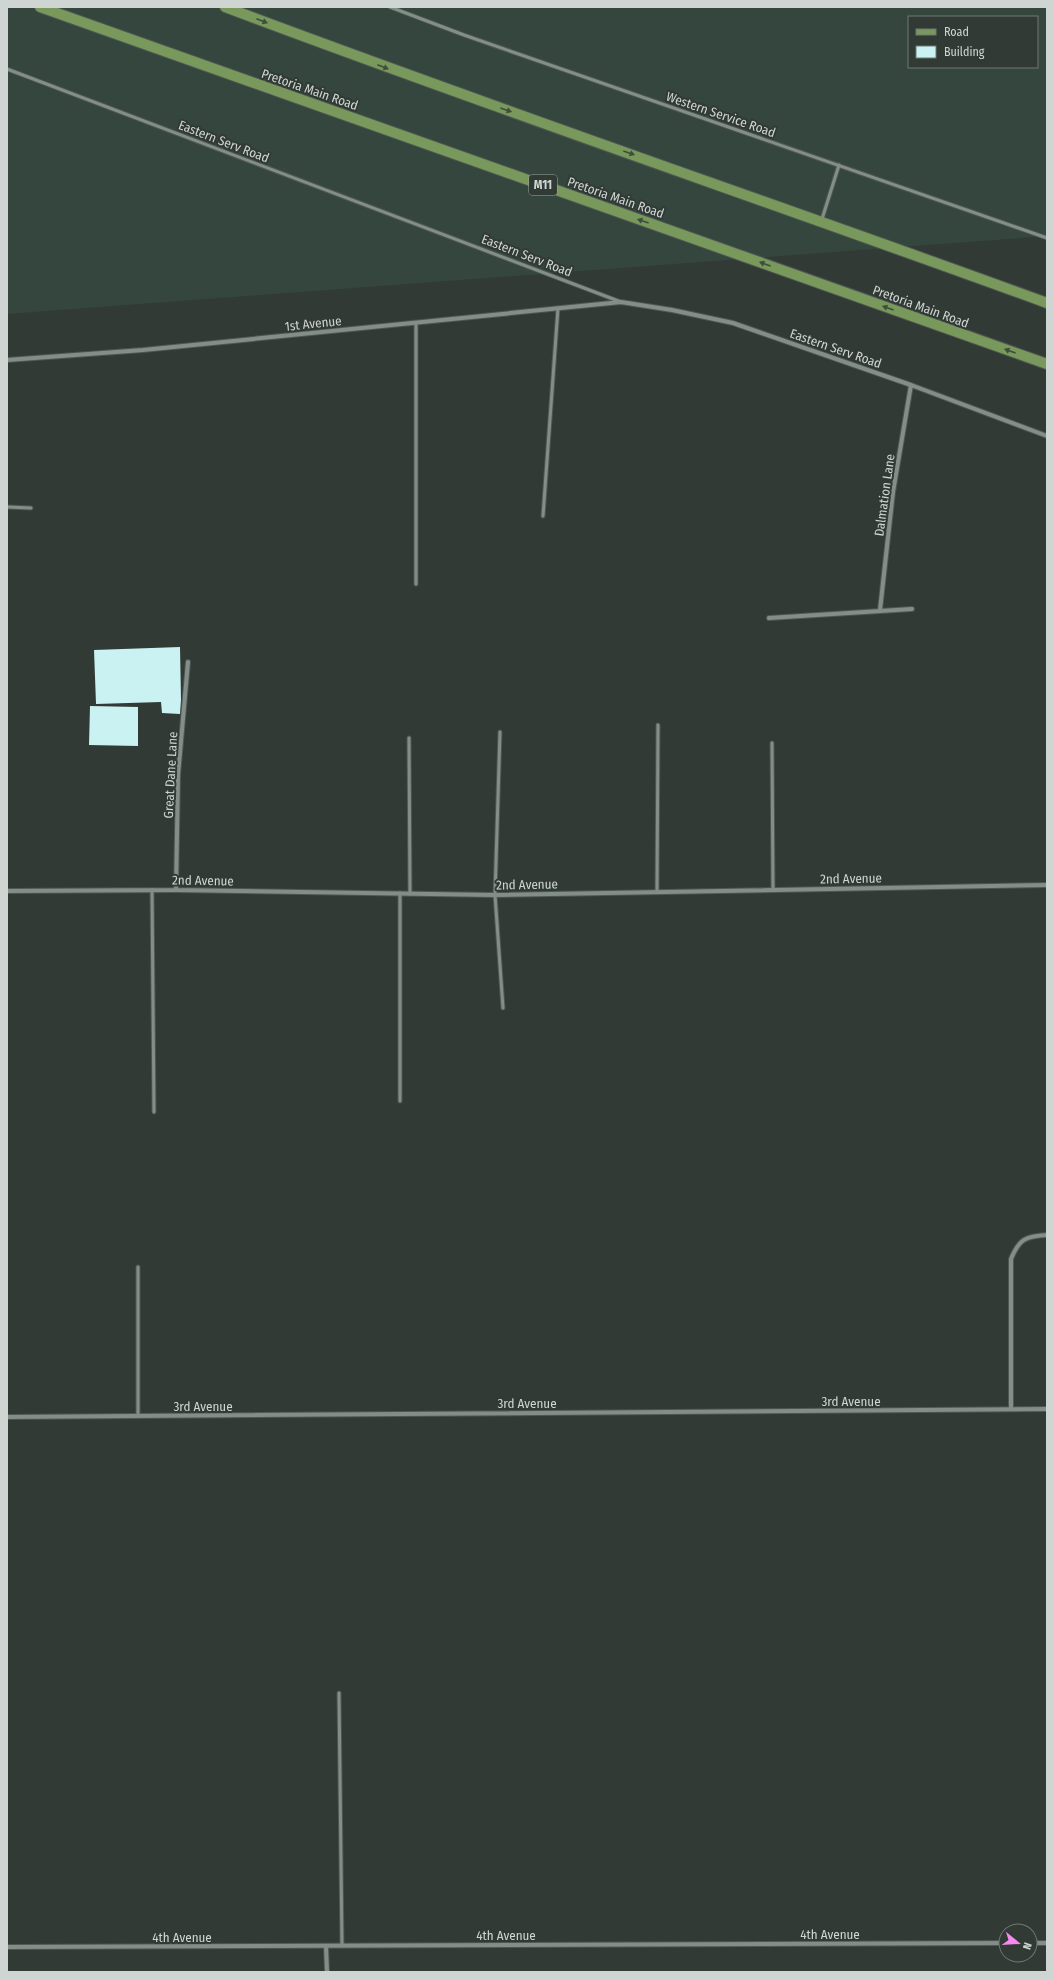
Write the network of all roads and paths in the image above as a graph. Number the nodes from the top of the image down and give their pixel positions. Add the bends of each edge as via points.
1 (40, 7) edge
2 (225, 7) edge
3 (390, 7) edge
4 (7, 69) edge
5 (839, 165) junction
6 (821, 221) junction
7 (1047, 238) edge
8 (621, 302) junction
9 (1047, 303) edge
10 (558, 308) junction
11 (416, 323) junction
12 (7, 360) edge
13 (1047, 364) edge
14 (911, 385) junction
15 (1047, 436) edge
16 (7, 507) edge
17 (31, 508) dead end
18 (543, 516) dead end
19 (416, 584) dead end
20 (912, 609) dead end
21 (880, 610) junction
22 (769, 618) dead end
23 (188, 662) dead end
24 (658, 725) dead end
25 (500, 732) dead end
26 (409, 738) dead end
27 (772, 743) dead end
28 (1047, 885) edge
29 (152, 890) junction
30 (176, 890) junction
31 (773, 890) junction
32 (7, 891) edge
33 (657, 892) junction
34 (400, 893) junction
35 (410, 894) junction
36 (495, 895) junction
37 (503, 1008) dead end
38 (400, 1102) dead end
39 (154, 1112) dead end
40 (1047, 1235) edge
41 (138, 1267) dead end
42 (1011, 1409) junction
43 (1047, 1409) edge
44 (138, 1416) junction
45 (7, 1417) edge
46 (339, 1693) dead end
47 (998, 1943) edge
48 (326, 1946) junction
49 (342, 1946) junction
50 (7, 1947) edge
51 (327, 1972) edge

13 -> 1 main road, Pretoria Main Road / M11
2 -> 6 main road via 400,73
3 - 5 lane, Western Service Road
4 - 8 lane, Eastern Serv Road
5 - 6 lane
5 - 7 lane, Western Service Road
6 - 9 main road
8 - 10 street, 1st Avenue
8 - 14 street, Eastern Serv Road via 732,323
10 - 11 street, 1st Avenue
10 - 18 lane
11 - 12 street, 1st Avenue via 144,350
11 - 19 lane
14 - 15 street, Eastern Serv Road
14 - 21 street, Dalmation Lane via 892,492
16 - 17 lane
20 - 21 street
21 - 22 street
23 - 30 street, Great Dane Lane via 178,775
24 - 33 lane
25 - 36 lane
26 - 35 lane
27 - 31 lane
28 - 31 street, 2nd Avenue
29 - 30 street, 2nd Avenue
29 - 32 street, 2nd Avenue
29 - 39 lane
30 - 34 street, 2nd Avenue
31 - 33 street, 2nd Avenue
33 - 36 street, 2nd Avenue
34 - 35 street, 2nd Avenue
34 - 38 lane
35 - 36 street, 2nd Avenue
36 - 37 lane
40 - 42 street via 1030,1236 1016,1246 1011,1258
41 - 44 lane
42 - 43 street, 3rd Avenue
42 - 44 street, 3rd Avenue
44 - 45 street, 3rd Avenue
46 - 49 lane
47 - 49 street, 4th Avenue
48 - 49 street, 4th Avenue
48 - 50 street, 4th Avenue
48 - 51 street

